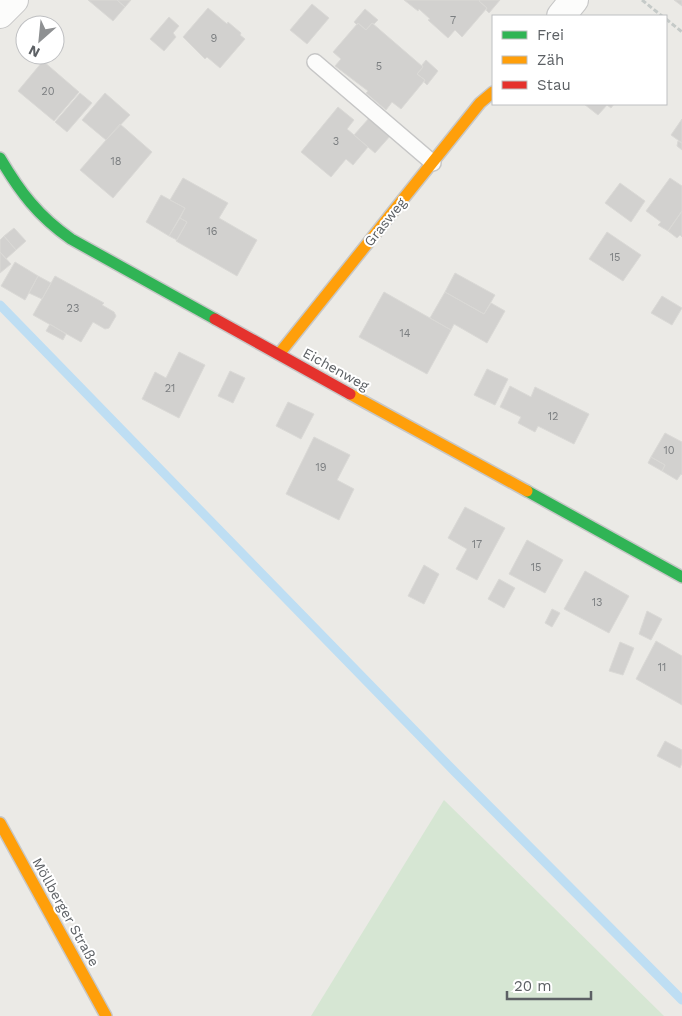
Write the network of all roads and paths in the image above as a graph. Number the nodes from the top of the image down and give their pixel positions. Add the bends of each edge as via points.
1 (14, 0) edge
2 (574, 0) edge
3 (642, 0) edge
4 (0, 14) edge
5 (562, 15) edge
6 (661, 15) edge
7 (667, 20) edge
8 (682, 32) edge
9 (315, 62) dead end
10 (492, 93) edge
11 (0, 158) edge
12 (432, 162) junction
13 (279, 354) junction
14 (682, 577) edge
15 (0, 823) edge
16 (106, 1016) edge

1 - 4 street
2 - 5 street
3 - 6 path
7 - 8 path
9 - 12 lane
10 - 12 street, Grasweg
11 - 13 street, Eichenweg via 19,191 51,226
12 - 13 street, Grasweg
13 - 14 street, Eichenweg
15 - 16 street, Möllberger Straße

